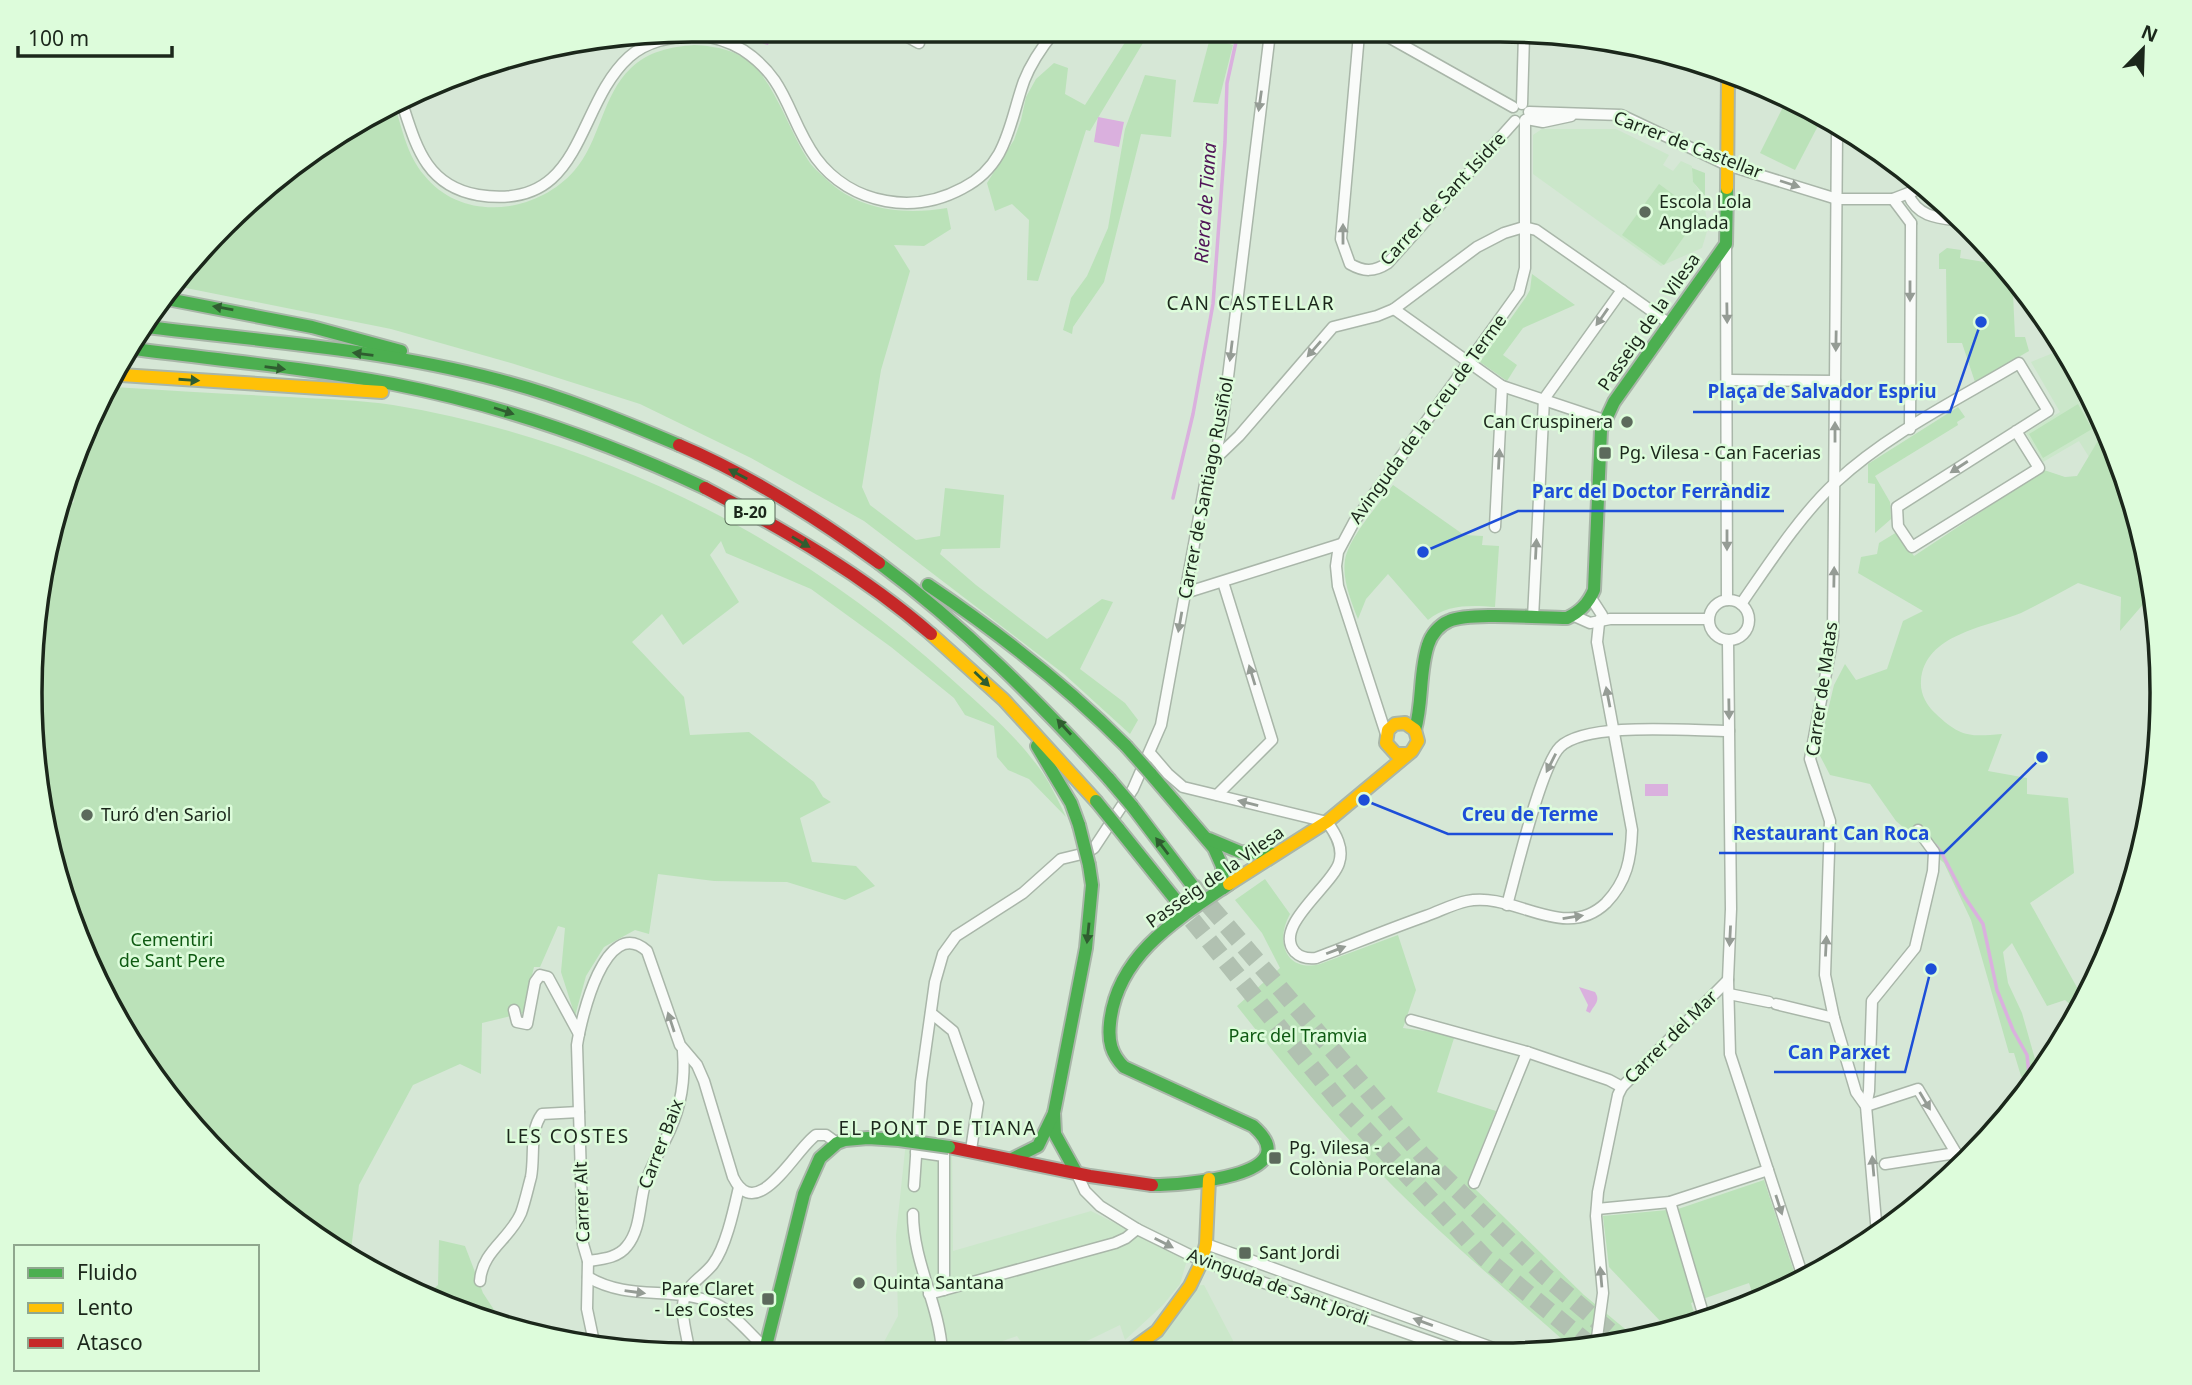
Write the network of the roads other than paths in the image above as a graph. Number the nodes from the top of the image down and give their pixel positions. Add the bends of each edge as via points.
1 (727, 42) edge
2 (1047, 42) edge
3 (1269, 42) edge
4 (1358, 42) edge
5 (1397, 42) edge
6 (655, 43) edge
7 (1524, 43) edge
8 (1728, 84) edge
9 (404, 109) edge
10 (1522, 114) junction
11 (1837, 137) edge
12 (1727, 165) junction
13 (1914, 192) edge
14 (1909, 194) junction
15 (1837, 199) junction
16 (1893, 199) junction
17 (1923, 213) junction
18 (1907, 217) junction
19 (1942, 217) edge
20 (1524, 227) junction
21 (1727, 244) junction
22 (1622, 290) junction
23 (174, 300) edge
24 (1394, 309) junction
25 (1670, 324) junction
26 (154, 328) edge
27 (140, 350) edge
28 (1469, 363) junction
29 (454, 370) junction
30 (125, 375) edge
31 (1728, 380) junction
32 (1835, 381) junction
33 (1502, 386) junction
34 (438, 394) junction
35 (1544, 399) junction
36 (1604, 420) junction
37 (1910, 429) junction
38 (2016, 431) junction
39 (1215, 459) junction
40 (1836, 482) junction
41 (1495, 527) dead end
42 (1341, 544) junction
43 (859, 547) junction
44 (1223, 582) junction
45 (1185, 593) junction
46 (1727, 600) junction
47 (1588, 602) junction
48 (1741, 604) junction
49 (1572, 615) junction
50 (1533, 618) junction
51 (1604, 619) junction
52 (1708, 619) junction
53 (1728, 640) junction
54 (1017, 713) junction
55 (1378, 714) junction
56 (1405, 725) junction
57 (1614, 730) junction
58 (1729, 731) junction
59 (1387, 741) junction
60 (1150, 753) junction
61 (1406, 754) junction
62 (1376, 784) junction
63 (1217, 795) junction
64 (1327, 822) junction
65 (1918, 830) dead end
66 (1203, 835) junction
67 (1275, 854) junction
68 (1192, 885) tunnel mouth
69 (1223, 888) junction
70 (1175, 899) tunnel mouth
71 (1507, 905) junction
72 (1728, 980) junction
73 (1729, 994) junction
74 (514, 1010) dead end
75 (931, 1013) junction
76 (1834, 1018) junction
77 (1411, 1020) dead end
78 (579, 1034) junction
79 (683, 1051) junction
80 (1527, 1052) junction
81 (704, 1080) junction
82 (684, 1081) junction
83 (1622, 1087) junction
84 (1866, 1106) junction
85 (579, 1112) junction
86 (1054, 1114) junction
87 (837, 1143) junction
88 (971, 1150) junction
89 (916, 1152) junction
90 (1956, 1153) joint
91 (1012, 1159) junction
92 (1885, 1164) dead end
93 (1768, 1170) junction
94 (1076, 1172) junction
95 (1209, 1179) junction
96 (1474, 1183) dead end
97 (914, 1186) dead end
98 (739, 1187) junction
99 (1670, 1202) junction
100 (1597, 1209) junction
101 (913, 1214) dead end
102 (1876, 1222) edge
103 (1137, 1229) junction
104 (1206, 1244) junction
105 (588, 1261) junction
106 (1202, 1261) junction
107 (1800, 1269) edge
108 (587, 1277) junction
109 (480, 1281) dead end
110 (944, 1290) junction
111 (929, 1294) junction
112 (685, 1295) junction
113 (1702, 1310) edge
114 (591, 1335) edge
115 (1597, 1335) edge
116 (688, 1343) edge
117 (759, 1343) edge
118 (767, 1343) edge
119 (942, 1343) edge
120 (1140, 1343) edge
121 (1435, 1343) edge
122 (1480, 1343) edge

1 - 2 street via 767,68 815,157 838,181 879,200 913,204 967,186 985,172 1010,133 1029,69
3 -> 39 street, Carrer de Santiago Rusiñol
10 -> 4 street, Carrer de Sant Isidre via 1388,263 1378,270 1360,270 1350,264 1341,239
5 - 10 street, Carrer de Castellar
6 - 9 street via 630,57 607,86 564,167 538,187 518,195 474,194 439,177 425,164
7 - 10 street, Avinguda de la Creu de Terme
8 - 12 main road
10 - 12 street, Carrer de Castellar via 1616,114
10 - 20 street, Avinguda de la Creu de Terme
11 - 15 street, Carrer de Matas
12 -> 15 street, Carrer de Castellar
12 - 21 main road
13 - 14 street, Carrer de Castellar
14 - 16 street, Carrer de Castellar
14 - 17 street
14 - 18 street via 1904,201
15 - 16 street, Carrer de Castellar
15 -> 32 street, Carrer de Matas
16 - 18 street
17 - 18 street
17 - 19 street
18 -> 37 street
20 - 22 street via 1536,230
20 - 24 street via 1477,247
20 - 28 street, Avinguda de la Creu de Terme via 1522,284
21 - 25 main road, Passeig de la Vilesa
21 -> 31 street
22 - 25 street
22 -> 35 street
29 -> 23 main road via 349,334
24 - 28 street
24 -> 39 street via 1333,327
25 - 36 main road, Passeig de la Vilesa
29 -> 26 main road, B-20
27 -> 34 main road, B-20
28 - 33 street
28 - 42 street, Avinguda de la Creu de Terme
43 -> 29 main road, B-20 via 757,484 667,439 568,401
30 -> 34 main road
31 - 32 street
31 -> 46 street
40 -> 32 street, Carrer de Matas
33 - 35 street
41 -> 33 street
34 -> 54 main road, B-20 via 493,407 625,452 770,523 907,614
35 - 36 street
50 -> 35 street
36 - 47 main road, Passeig de la Vilesa via 1594,590
37 - 38 street via 2019,363 2048,411
37 - 40 street
38 -> 38 street via 1897,507 1898,526 1912,547 2039,468
39 - 45 street, Carrer de Santiago Rusiñol via 1205,484
40 - 48 street
76 -> 40 street, Carrer de Matas via 1825,975 1830,821 1810,759 1833,636
42 - 44 street
42 - 55 street, Avinguda de la Creu de Terme via 1336,566 1340,597
43 - 66 main road, B-20, bridge via 914,576 1011,644 1084,704
68 -> 43 main road, B-20, bridge via 1132,806 1041,702 972,636
44 - 45 street
63 -> 44 street via 1272,740
45 -> 60 street, Carrer de Santiago Rusiñol via 1161,724
46 - 48 street
46 - 52 street via 1714,606
47 - 49 main road
47 - 51 street
48 - 53 street via 1749,618 1748,627
49 - 50 main road
49 - 51 street via 1579,620
50 - 56 main road via 1453,618 1442,622 1427,644 1422,705
51 - 52 street
57 -> 51 street via 1597,642
52 - 53 street via 1710,629
53 -> 58 street
54 - 70 main road, B-20, bridge
54 -> 86 main road, bridge via 1071,803 1092,885 1086,948
55 - 56 street
55 - 59 street, Avinguda de la Creu de Terme
56 - 59 main road
56 - 61 main road via 1417,744
57 - 58 street
57 -> 71 street via 1570,740 1553,757
71 -> 57 street via 1558,919 1578,918 1598,910 1618,891 1628,871 1632,830
58 -> 72 street
59 - 61 main road via 1396,754
59 - 62 main road
60 - 63 street via 1183,787
60 - 75 street, Carrer de Santiago Rusiñol via 1133,789 1094,848 1061,859 1023,893 956,936 943,954
61 - 62 main road, Passeig de la Vilesa
62 - 64 main road, Passeig de la Vilesa
64 -> 63 street
64 - 67 main road, Passeig de la Vilesa
64 -> 71 street via 1340,846 1338,866 1292,929 1292,947 1298,954 1311,958 1467,901
65 - 84 street via 1934,852 1933,871 1915,948 1872,1001
66 - 67 main road, B-20 via 1232,851
66 - 69 main road, B-20 via 1222,866
67 - 69 main road, Passeig de la Vilesa
69 - 95 main road, Passeig de la Vilesa via 1159,934 1128,970 1114,999 1108,1043 1124,1067 1259,1131 1266,1142 1259,1166
72 - 73 street
72 - 83 street, Carrer del Mar
73 - 76 street
73 - 93 street via 1730,1054
74 - 78 street via 517,1022 527,1024 535,982 540,975 548,977
75 - 88 street via 953,1031 978,1103
75 - 89 street
76 - 84 street, Carrer de Matas via 1856,1092
77 - 80 street
79 -> 78 street, Carrer Alt via 647,951 628,943 602,963
78 - 85 street, Carrer Alt
79 - 81 street, Carrer Alt
79 - 82 street, Carrer Baix
80 - 83 street
80 - 96 street
81 - 82 street, Carrer Baix via 690,1074
81 - 98 street, Carrer Baix
82 - 105 street, Carrer Baix via 672,1128 646,1180 632,1238 620,1252
83 - 100 street, Carrer del Mar
84 -> 90 street via 1918,1089
102 -> 84 street, Carrer de Matas
85 - 105 street, Carrer Alt via 583,1244
85 - 109 street via 542,1114 538,1120 521,1212 487,1256
86 - 91 main road via 1038,1146
86 - 94 main road via 1055,1133
87 - 88 main road, bridge via 868,1138
87 - 98 street via 826,1135 816,1135 768,1188 754,1193
87 - 118 main road via 820,1158 807,1187
88 - 91 main road
89 - 97 street
89 - 110 street via 944,1156
90 - 92 street
91 - 94 main road
93 - 99 street
93 -> 107 street
94 - 95 main road via 1140,1184
94 - 103 street, Avinguda de Sant Jordi via 1094,1202
95 - 104 main road
98 - 112 street via 715,1262
99 - 100 street
99 - 113 street
115 -> 100 street, Carrer del Mar via 1603,1293
101 - 111 street via 914,1241
103 -> 106 street, Avinguda de Sant Jordi
103 - 110 street via 1115,1242
104 - 106 main road
122 -> 104 street
105 - 108 street, Carrer Alt
106 - 120 main road via 1157,1331
106 - 121 street, Avinguda de Sant Jordi
108 -> 112 street via 630,1292
108 - 114 street, Carrer Alt
110 - 111 street
111 - 119 street
112 - 116 street
112 - 117 street via 716,1304

